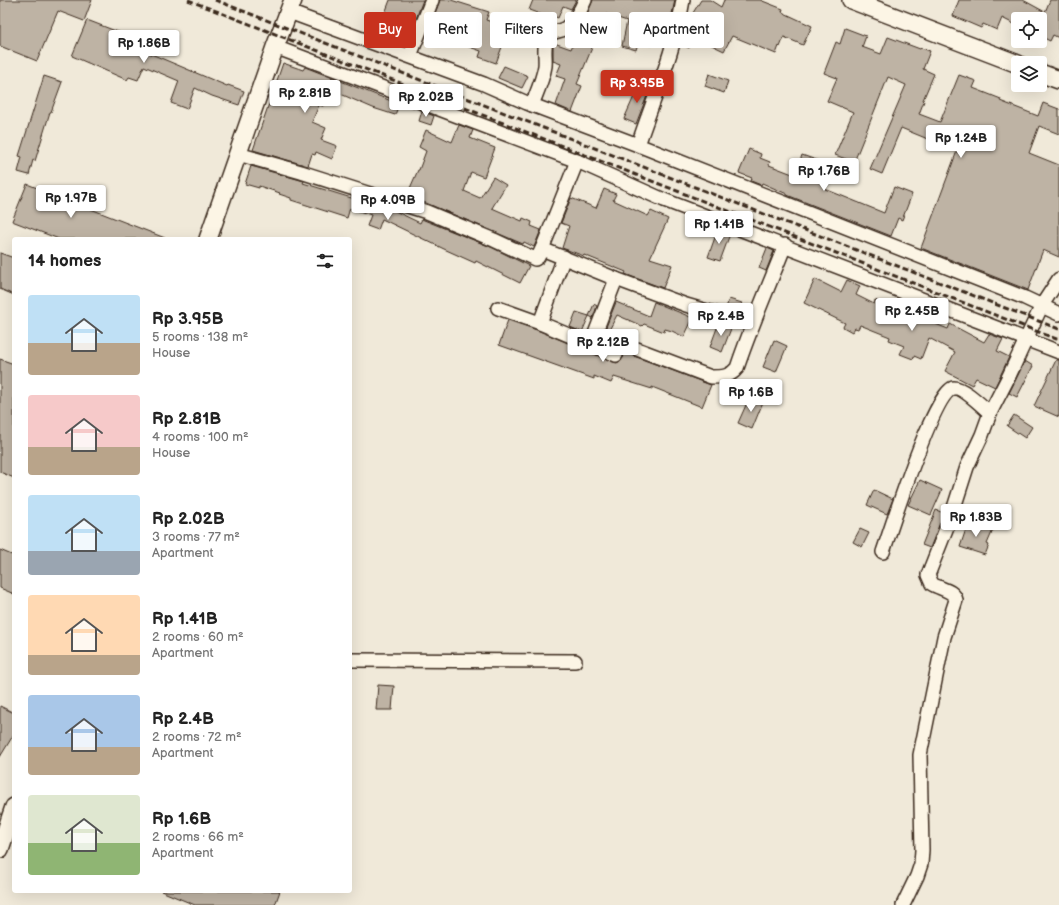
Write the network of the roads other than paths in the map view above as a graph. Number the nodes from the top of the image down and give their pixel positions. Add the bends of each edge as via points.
1 (432, 0) edge
2 (585, 0) edge
3 (683, 0) edge
4 (851, 0) edge
5 (289, 4) edge
6 (275, 47) junction
7 (410, 56) junction
8 (1011, 61) edge
9 (1047, 76) edge
10 (1059, 80) edge
11 (532, 105) junction
12 (638, 145) junction
13 (238, 154) junction
14 (576, 161) junction
15 (209, 237) edge
16 (785, 245) junction
17 (542, 248) junction
18 (564, 257) junction
19 (616, 279) junction
20 (1059, 279) edge
21 (1042, 305) junction
22 (498, 308) dead end
23 (1059, 314) edge
24 (540, 323) junction
25 (752, 324) junction
26 (1026, 340) junction
27 (591, 344) junction
28 (637, 349) dead end
29 (1059, 352) edge
30 (616, 355) dead end
31 (990, 413) junction
32 (883, 552) dead end
33 (352, 660) edge
34 (575, 661) dead end
35 (12, 812) edge
36 (0, 849) edge
37 (903, 905) edge

1 - 7 street
2 - 11 street via 570,25 547,38 545,68
3 - 12 street via 669,56
4 - 8 main road
5 - 6 main road
5 - 7 street
6 - 13 main road
6 - 14 street
7 - 11 street
9 - 10 main road
11 - 12 street
12 - 21 street
13 - 15 main road
13 - 17 street via 427,212 532,259 538,257
14 - 16 street via 664,200
14 - 17 street
16 - 25 street
16 - 26 street
17 - 18 street
18 - 19 street
18 - 24 street
19 - 25 street via 686,305
19 - 27 street
20 - 21 street
21 - 23 street
21 - 26 street
22 - 24 street
24 - 27 street
25 - 28 street via 737,368 733,373 722,377 711,377
26 - 29 street
26 - 31 street
27 - 30 street
31 - 32 street via 958,388 952,388 943,397 926,429
31 - 37 street via 967,467 928,575 932,584 951,592 956,600 944,637 920,756 921,864
33 - 34 street
35 - 36 main road

